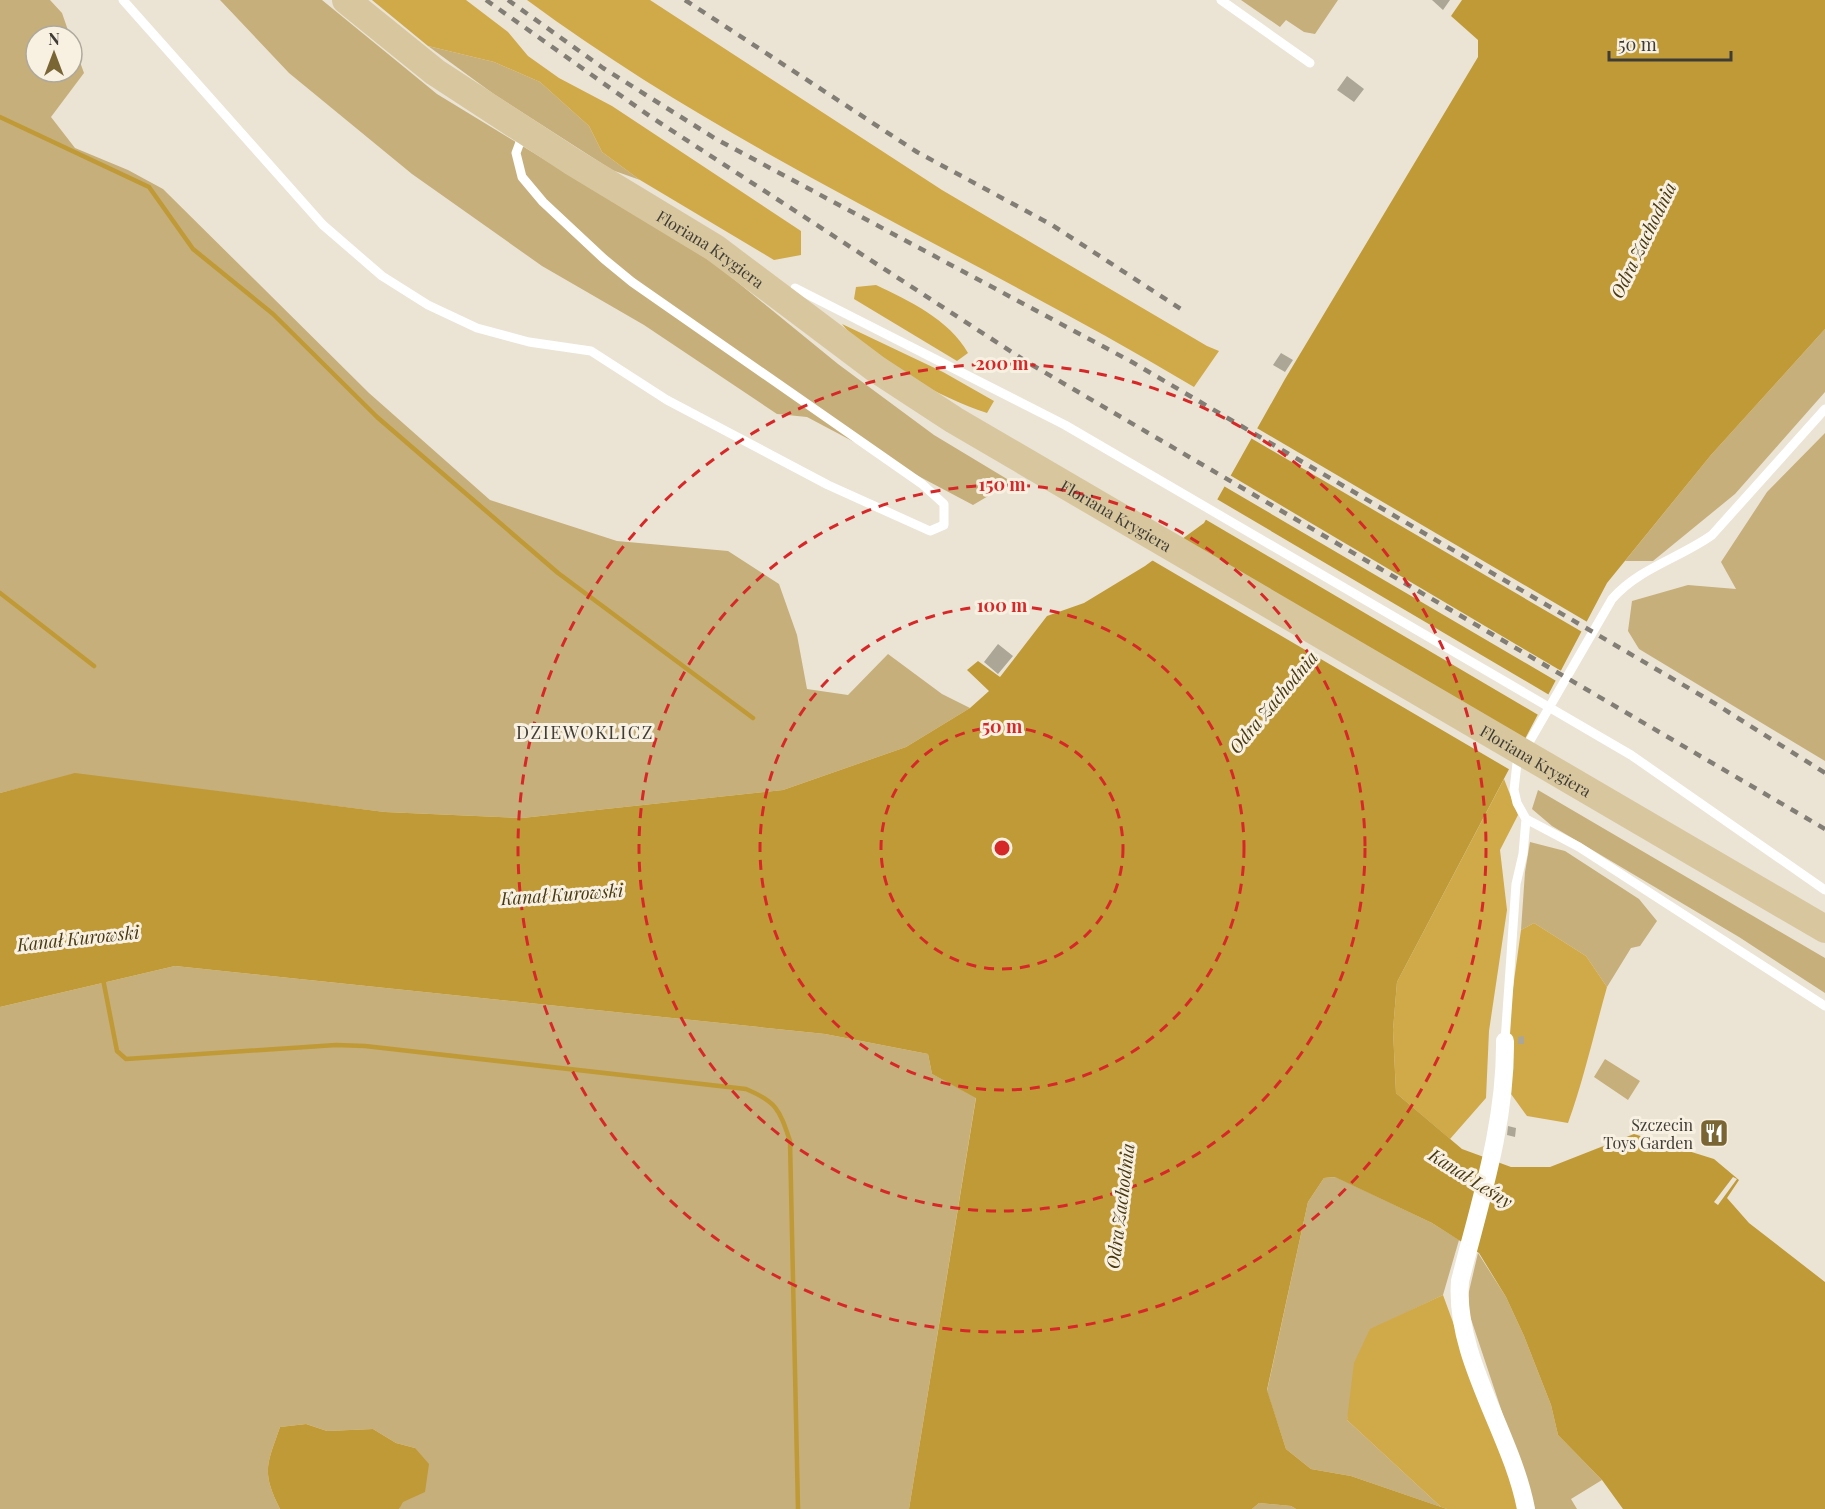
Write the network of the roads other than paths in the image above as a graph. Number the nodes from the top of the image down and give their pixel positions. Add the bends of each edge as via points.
1 (123, 0) edge
2 (346, 0) edge
3 (1221, 0) edge
4 (1310, 63) dead end
5 (525, 131) junction
6 (795, 288) dead end
7 (1825, 409) edge
8 (1526, 819) junction
9 (1825, 890) edge
10 (1825, 928) edge
11 (1825, 1006) edge
12 (1504, 1041) joint
13 (1526, 1509) edge

1 - 5 lane via 323,225 382,276 428,305 477,328 529,342 591,351 667,400 828,485 930,531 944,525 944,504 922,484 632,282 572,230 522,177 516,153
2 - 5 main road, Floriana Krygiera via 435,72
3 - 4 lane
5 - 10 main road, Floriana Krygiera via 714,248 876,369 954,420
6 - 9 lane via 1065,425 1641,761
7 - 8 lane via 1712,535 1689,552 1635,578 1612,599 1517,763 1514,790
8 - 11 lane via 1579,847
8 - 12 lane via 1516,884
12 - 13 street via 1504,1084 1496,1135 1460,1281 1458,1304 1471,1354

